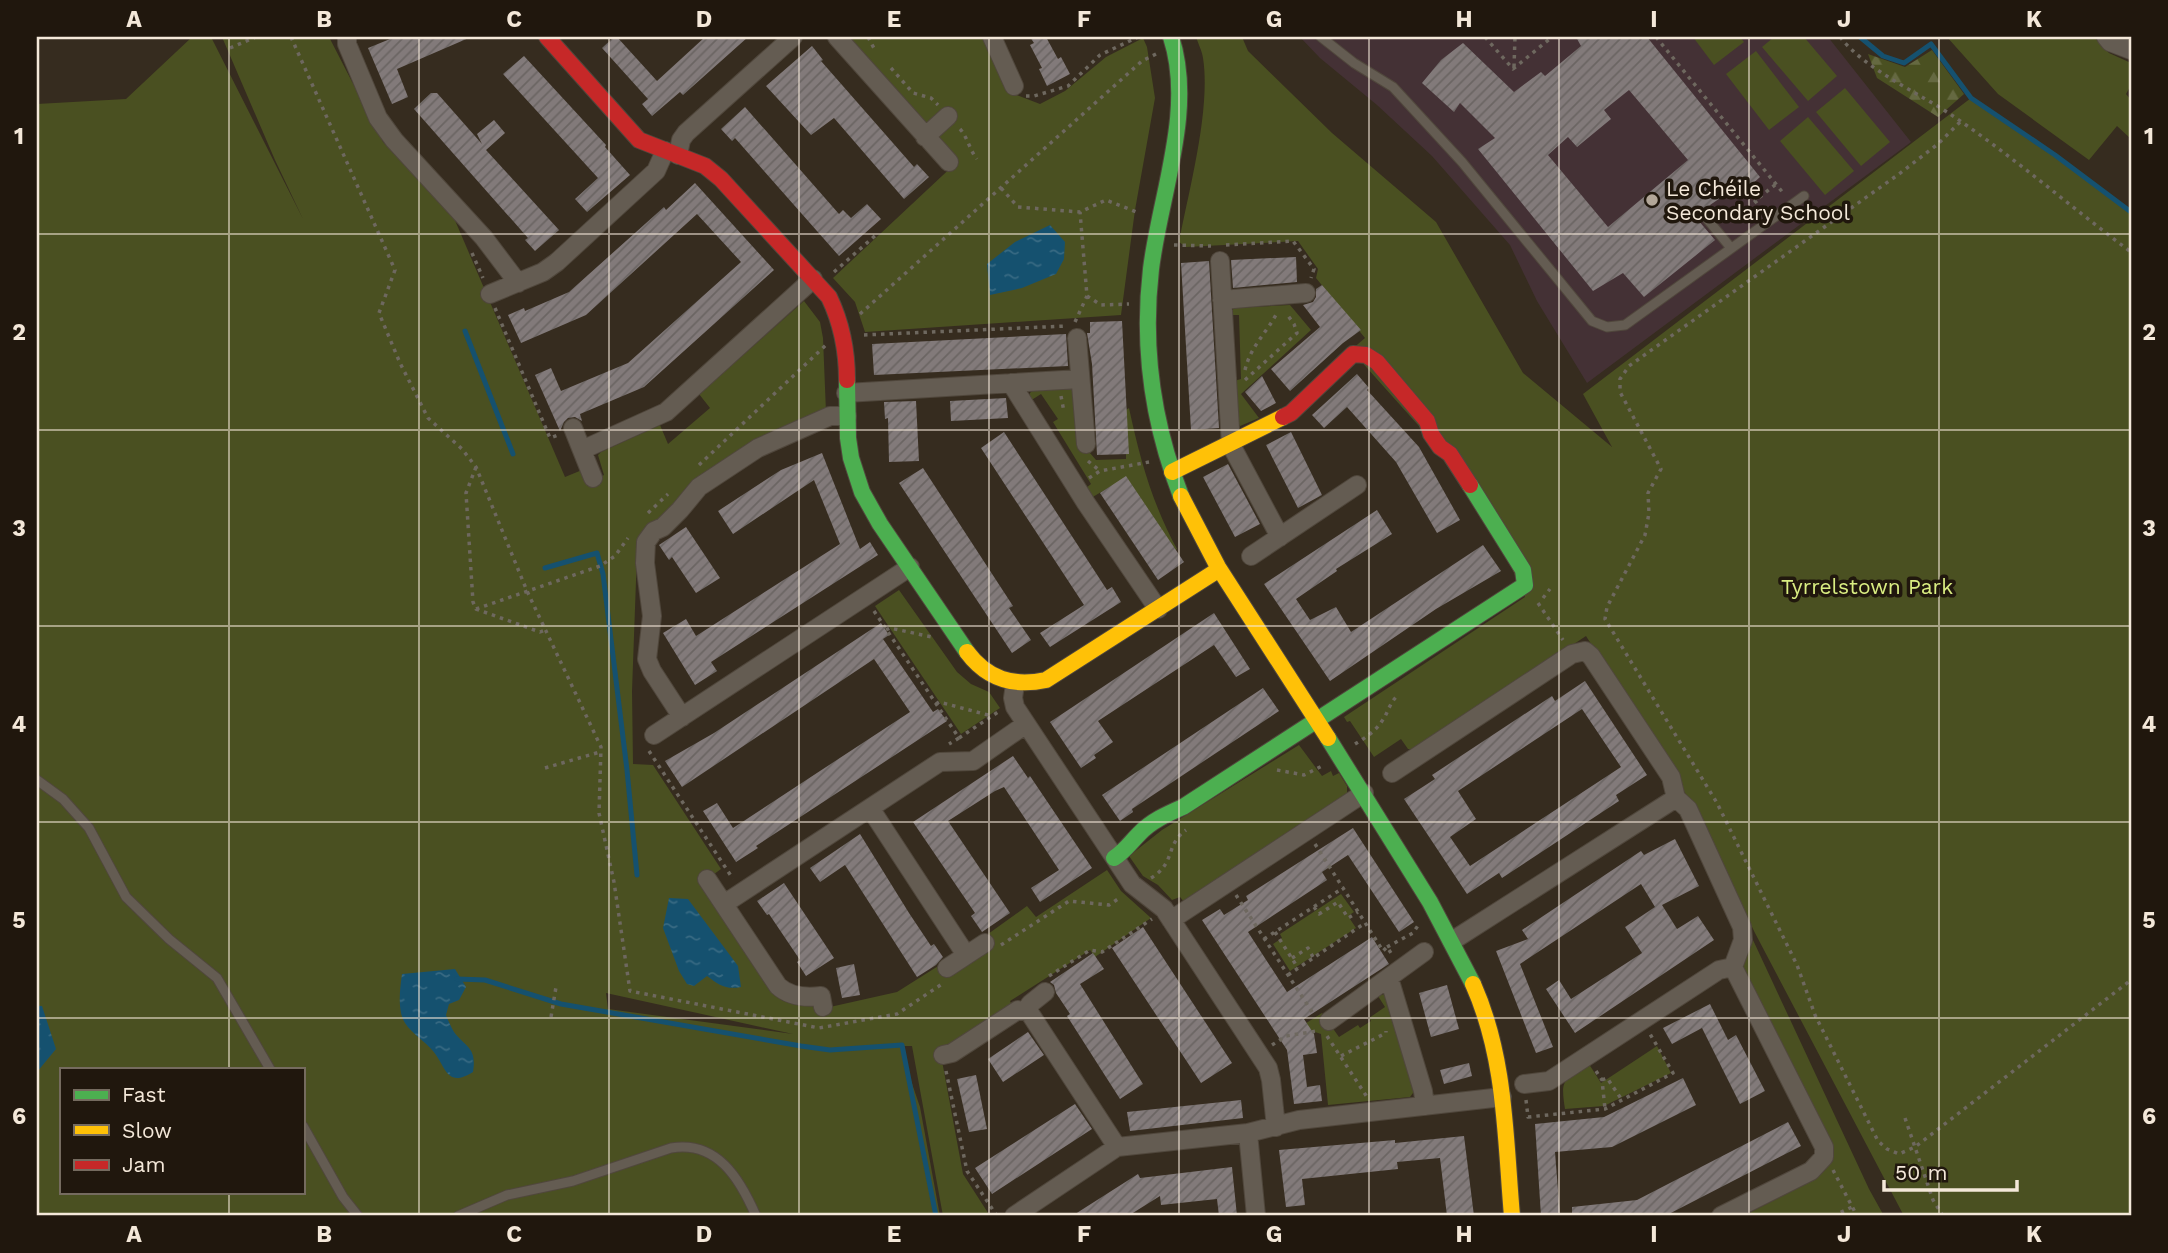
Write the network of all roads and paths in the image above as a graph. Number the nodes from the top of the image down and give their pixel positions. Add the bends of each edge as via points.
1 (256, 37) edge
2 (290, 37) edge
3 (347, 37) edge
4 (547, 37) edge
5 (793, 37) edge
6 (837, 37) edge
7 (868, 37) edge
8 (992, 37) edge
9 (1138, 37) edge
10 (1321, 37) edge
11 (1485, 37) edge
12 (1515, 37) edge
13 (1552, 37) edge
14 (1656, 37) edge
15 (1840, 37) edge
16 (2106, 37) edge
17 (1173, 43) edge
18 (230, 48) dead end
19 (2131, 50) edge
20 (881, 58) dead end
21 (1158, 61) dead end
22 (890, 66) dead end
23 (1513, 69) junction
24 (1014, 86) joint
25 (948, 116) junction
26 (1960, 121) junction
27 (925, 137) junction
28 (671, 153) junction
29 (978, 159) dead end
30 (949, 162) dead end
31 (1776, 184) junction
32 (1001, 188) dead end
33 (1804, 196) dead end
34 (1793, 204) junction
35 (1080, 212) junction
36 (1709, 219) dead end
37 (1769, 220) junction
38 (1139, 225) dead end
39 (877, 234) dead end
40 (1155, 243) junction
41 (1174, 245) junction
42 (469, 247) dead end
43 (1731, 248) junction
44 (2131, 252) edge
45 (1172, 257) dead end
46 (1220, 261) dead end
47 (816, 282) junction
48 (519, 283) junction
49 (1130, 293) dead end
50 (1306, 293) joint
51 (490, 294) junction
52 (1087, 296) junction
53 (1222, 300) junction
54 (1129, 304) junction
55 (1149, 304) junction
56 (1129, 315) dead end
57 (856, 335) dead end
58 (1077, 338) dead end
59 (1080, 379) junction
60 (1011, 383) junction
61 (1242, 383) joint
62 (846, 393) junction
63 (847, 416) junction
64 (573, 428) joint
65 (1086, 443) dead end
66 (1231, 445) junction
67 (582, 450) junction
68 (1146, 451) dead end
69 (1148, 462) junction
70 (1170, 465) junction
71 (476, 467) junction
72 (1150, 471) dead end
73 (593, 478) dead end
74 (1357, 485) dead end
75 (1076, 488) junction
76 (1280, 537) junction
77 (1251, 556) dead end
78 (910, 567) junction
79 (1218, 570) junction
80 (864, 597) junction
81 (1538, 604) dead end
82 (1158, 609) junction
83 (949, 626) junction
84 (545, 629) junction
85 (886, 630) junction
86 (1572, 654) junction
87 (1014, 691) junction
88 (936, 704) junction
89 (1333, 712) junction
90 (992, 716) junction
91 (682, 717) junction
92 (1318, 722) junction
93 (1026, 724) junction
94 (654, 735) joint
95 (959, 738) junction
96 (601, 751) junction
97 (1360, 753) dead end
98 (949, 760) junction
99 (545, 768) dead end
100 (1392, 773) dead end
101 (37, 779) edge
102 (1364, 793) junction
103 (1676, 798) junction
104 (870, 808) junction
105 (1307, 830) junction
106 (1114, 858) junction
107 (707, 878) dead end
108 (1228, 883) junction
109 (1343, 888) junction
110 (742, 893) junction
111 (1328, 897) junction
112 (724, 904) junction
113 (1333, 905) junction
114 (1314, 906) junction
115 (1358, 912) junction
116 (1164, 918) junction
117 (1365, 923) junction
118 (1275, 932) junction
119 (1265, 939) junction
120 (1452, 941) junction
121 (985, 943) dead end
122 (1424, 952) dead end
123 (966, 955) junction
124 (1314, 957) junction
125 (1292, 958) junction
126 (1733, 967) junction
127 (947, 968) dead end
128 (1298, 968) junction
129 (1395, 974) junction
130 (1288, 975) junction
131 (2131, 980) edge
132 (556, 987) dead end
133 (630, 991) dead end
134 (1045, 992) joint
135 (823, 1007) dead end
136 (1399, 1007) junction
137 (1028, 1012) junction
138 (551, 1017) dead end
139 (1641, 1021) junction
140 (1325, 1024) junction
141 (1258, 1054) junction
142 (943, 1055) joint
143 (1340, 1056) junction
144 (1586, 1056) junction
145 (269, 1068) edge
146 (1602, 1080) junction
147 (1524, 1084) joint
148 (1502, 1097) junction
149 (1622, 1100) junction
150 (1424, 1106) junction
151 (1605, 1109) junction
152 (1373, 1112) junction
153 (1905, 1118) dead end
154 (1276, 1127) junction
155 (304, 1128) edge
156 (1248, 1133) junction
157 (1117, 1147) junction
158 (1914, 1147) junction
159 (1824, 1157) junction
160 (1852, 1207) junction
161 (358, 1216) edge
162 (458, 1216) edge
163 (756, 1216) edge
164 (997, 1216) edge
165 (1014, 1216) edge
166 (1256, 1216) edge
167 (1512, 1216) edge
168 (1721, 1216) edge
169 (1833, 1216) edge
170 (1857, 1216) edge
171 (1943, 1216) edge

1 - 18 path
2 - 71 path via 395,270 379,313 400,363 428,418
3 - 48 street via 377,118
4 - 28 street via 639,140
5 - 28 street via 686,133
6 - 27 street
7 - 20 path
8 - 24 street
9 - 24 path via 1100,55 1068,86 1034,96 1015,94
10 - 43 lane via 1393,87 1462,162 1592,321 1607,327 1625,325
11 - 23 path
12 - 23 path
13 - 23 path
14 - 31 path
15 - 26 path via 1900,84
16 - 19 street
17 - 21 path via 1156,54
17 - 40 street via 1181,105
22 - 25 path via 914,93 931,98
25 - 27 street
25 - 29 path via 967,137 969,149
26 - 44 path
26 - 158 path via 1899,174 1629,366 1620,379 1620,392 1661,469 1648,493 1644,535 1605,619 1717,803 1878,1141 1899,1154
27 - 30 street
28 - 47 street via 705,166 721,179
28 - 48 street via 557,262
31 - 34 path
31 - 37 path via 1755,201
32 - 35 path via 1018,207
33 - 34 lane
34 - 37 lane
35 - 38 path via 1106,200 1142,213
35 - 52 path
36 - 43 lane
37 - 43 lane
39 - 47 path
40 - 41 path
40 - 55 street
41 - 45 path
41 - 50 path via 1293,241 1314,269
42 - 51 path
46 - 53 street
47 - 62 street via 838,311 844,329
47 - 67 street via 666,412
48 - 51 street
49 - 54 path
50 - 53 street
51 - 64 path via 550,438
52 - 54 path via 1101,305
52 - 57 path via 1075,326
53 - 66 street
54 - 55 path
54 - 56 path
55 - 70 street via 1154,394
58 - 59 street
59 - 60 street
59 - 65 street
60 - 62 street
60 - 75 street
61 - 61 path via 1297,333 1280,307 1256,342
62 - 63 street
63 - 78 street via 851,461 861,488
63 - 91 street via 830,416 758,448 699,487 646,542 652,616 647,659
64 - 67 street
66 - 70 street
66 - 76 street
66 - 89 street via 1292,413 1353,354 1363,353 1427,421 1431,434 1450,454 1523,570 1525,584 1518,591
67 - 73 street
68 - 69 path
69 - 70 path
69 - 72 path
69 - 75 path via 1100,471
70 - 79 street
71 - 84 path
71 - 84 path via 466,493 475,608 540,632
74 - 76 street
75 - 82 street
76 - 77 street
78 - 80 street
78 - 83 street
79 - 82 street
79 - 92 street
80 - 85 path
80 - 91 street
81 - 86 path
82 - 87 street via 1058,675
83 - 85 path via 932,637
83 - 87 street via 978,666
84 - 96 path
85 - 88 path
86 - 100 street
86 - 103 street via 1591,656 1671,777
87 - 90 path via 1002,699 1002,710
87 - 93 street via 1015,707
88 - 90 path
88 - 95 path
89 - 92 street
89 - 97 path
90 - 95 path
91 - 94 street
92 - 102 street
92 - 106 street via 1183,807 1161,816
93 - 98 street via 973,761
93 - 106 street
94 - 110 path via 660,744 648,751
95 - 98 path via 949,744
96 - 99 path
96 - 133 path via 599,813
98 - 104 street
101 - 145 lane via 89,828 126,897 217,978
102 - 105 street
102 - 120 street
103 - 120 street
103 - 126 street via 1688,809 1742,927 1743,940
104 - 110 street
104 - 123 street
105 - 108 street
105 - 109 path
106 - 116 street via 1132,884 1164,909
107 - 112 street
108 - 116 street
108 - 119 path
109 - 111 path
109 - 115 path
110 - 112 street
111 - 113 path
111 - 114 path
112 - 135 street via 778,986 785,993 821,996
113 - 114 path via 1319,914
113 - 115 path via 1338,902 1348,918
114 - 118 path
115 - 117 path
116 - 134 path via 1102,952 1090,950 1039,983
116 - 141 street
117 - 124 path
117 - 129 path via 1383,951 1388,947
118 - 119 path
118 - 125 path
119 - 130 path
120 - 148 street via 1492,1034
121 - 123 street
122 - 129 street
123 - 127 street
124 - 125 path via 1308,948
124 - 128 path
125 - 128 path
126 - 139 street via 1719,970
126 - 159 street via 1824,1147
128 - 130 path
129 - 136 street
129 - 140 street
130 - 140 path
131 - 158 path
132 - 138 path
134 - 137 street
136 - 143 path via 1384,1019 1386,1033
136 - 150 street
137 - 142 street via 1018,1010
137 - 157 street
139 - 144 street
139 - 149 path via 1673,1073
140 - 141 path via 1314,1032 1286,1036
140 - 143 path
141 - 154 street via 1271,1080
142 - 164 path via 967,1171
143 - 152 path
144 - 146 path
144 - 147 street via 1549,1081
146 - 149 path via 1607,1077
146 - 151 path
147 - 151 path via 1528,1117
148 - 150 street
148 - 167 street
149 - 151 path
150 - 152 street
152 - 154 street
153 - 158 path
154 - 156 street
155 - 161 lane
156 - 157 street
156 - 166 street
157 - 165 street
158 - 171 path
159 - 160 path
159 - 168 street via 1811,1171
160 - 169 path
160 - 170 path
162 - 163 lane via 507,1195 573,1181 684,1146 699,1148 726,1167

